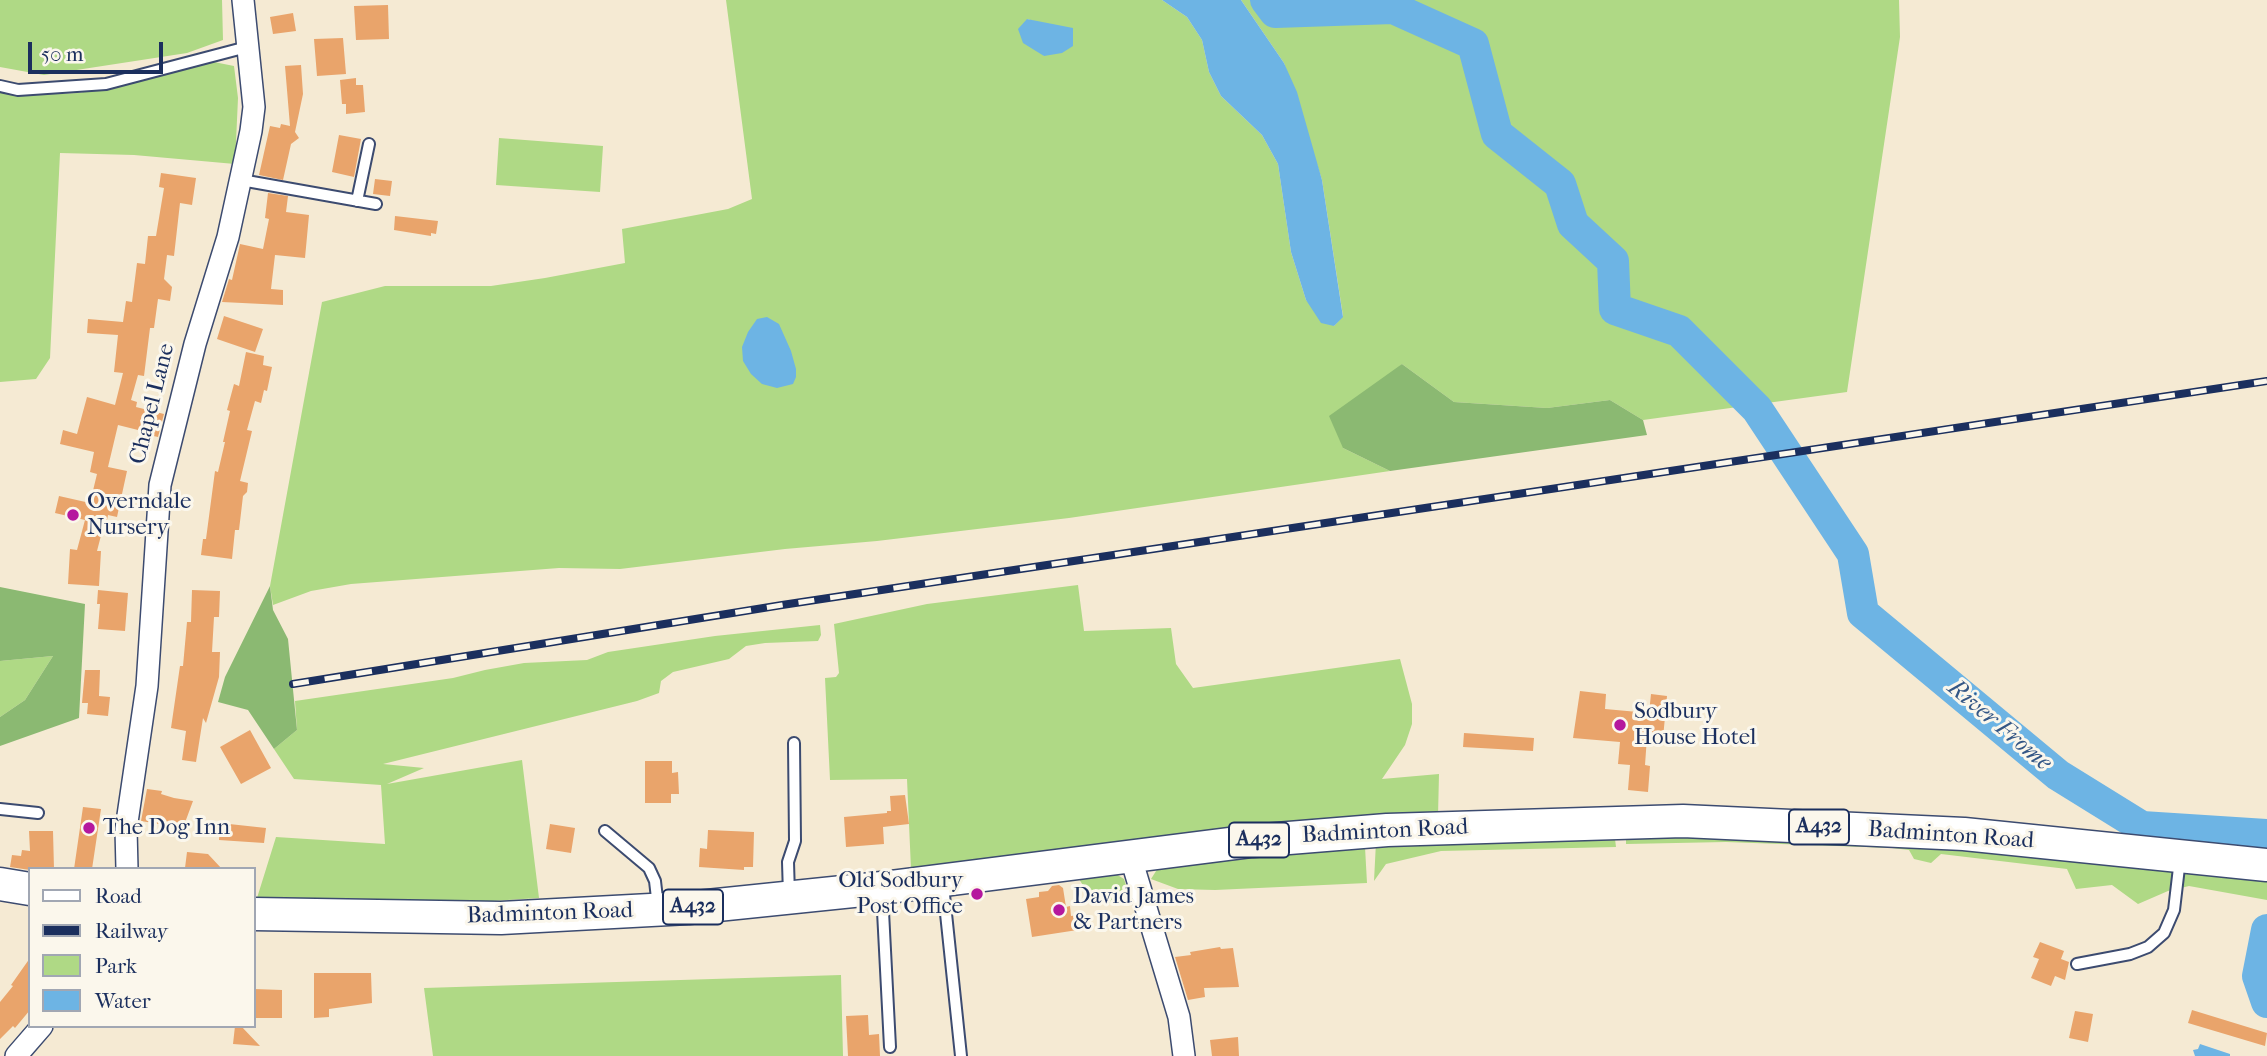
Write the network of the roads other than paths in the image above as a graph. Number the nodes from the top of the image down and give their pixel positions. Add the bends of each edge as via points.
1 (243, 0) edge
2 (247, 47) junction
3 (0, 86) edge
4 (369, 144) dead end
5 (241, 180) junction
6 (357, 201) junction
7 (376, 204) dead end
8 (794, 743) dead end
9 (0, 809) edge
10 (38, 813) dead end
11 (605, 831) dead end
12 (1130, 855) junction
13 (2181, 856) junction
14 (2259, 864) edge
15 (127, 867) edge
16 (942, 880) junction
17 (0, 884) edge
18 (28, 888) edge
19 (882, 888) junction
20 (789, 897) junction
21 (659, 909) junction
22 (256, 914) edge
23 (2077, 964) dead end
24 (40, 1028) edge
25 (890, 1047) dead end
26 (16, 1056) edge
27 (961, 1056) edge
28 (1184, 1056) edge

1 - 2 street, Chapel Lane
2 - 3 lane via 106,84 18,90
2 - 5 street, Chapel Lane via 254,107
4 - 6 lane
5 - 6 lane
5 - 15 street, Chapel Lane via 160,485 147,686 125,829
6 - 7 lane
8 - 20 lane via 795,841 788,862
9 - 10 lane
11 - 21 lane via 649,868
12 - 13 main road, Badminton Road / A432 via 1387,830 1683,821 1964,834
12 - 16 main road, Badminton Road / A432
12 - 28 street via 1179,1017
13 - 14 main road, Badminton Road / A432
13 - 23 lane via 2174,910 2164,933 2148,947 2130,954
16 - 19 main road, Badminton Road / A432
16 - 27 lane
17 - 18 main road
19 - 20 main road, Badminton Road / A432
19 - 25 lane
20 - 21 main road, Badminton Road / A432
21 - 22 main road, Badminton Road / A432 via 500,918
24 - 26 street

